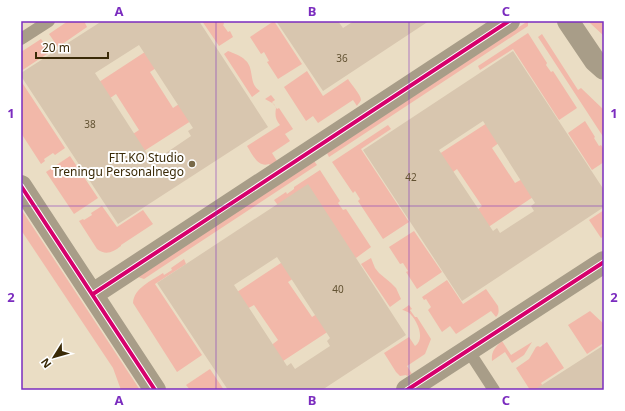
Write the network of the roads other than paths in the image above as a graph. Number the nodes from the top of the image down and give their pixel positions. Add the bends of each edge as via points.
1 (49, 21) edge
2 (509, 21) edge
3 (568, 21) edge
4 (21, 39) edge
5 (604, 69) edge
6 (21, 186) edge
7 (604, 262) edge
8 (93, 294) junction
9 (468, 350) junction
10 (155, 390) edge
11 (406, 390) edge
12 (494, 390) edge

1 - 4 lane
2 - 8 street
3 - 5 street via 595,61
6 - 8 street
7 - 9 street
8 - 10 street
9 - 11 street
9 - 12 lane

